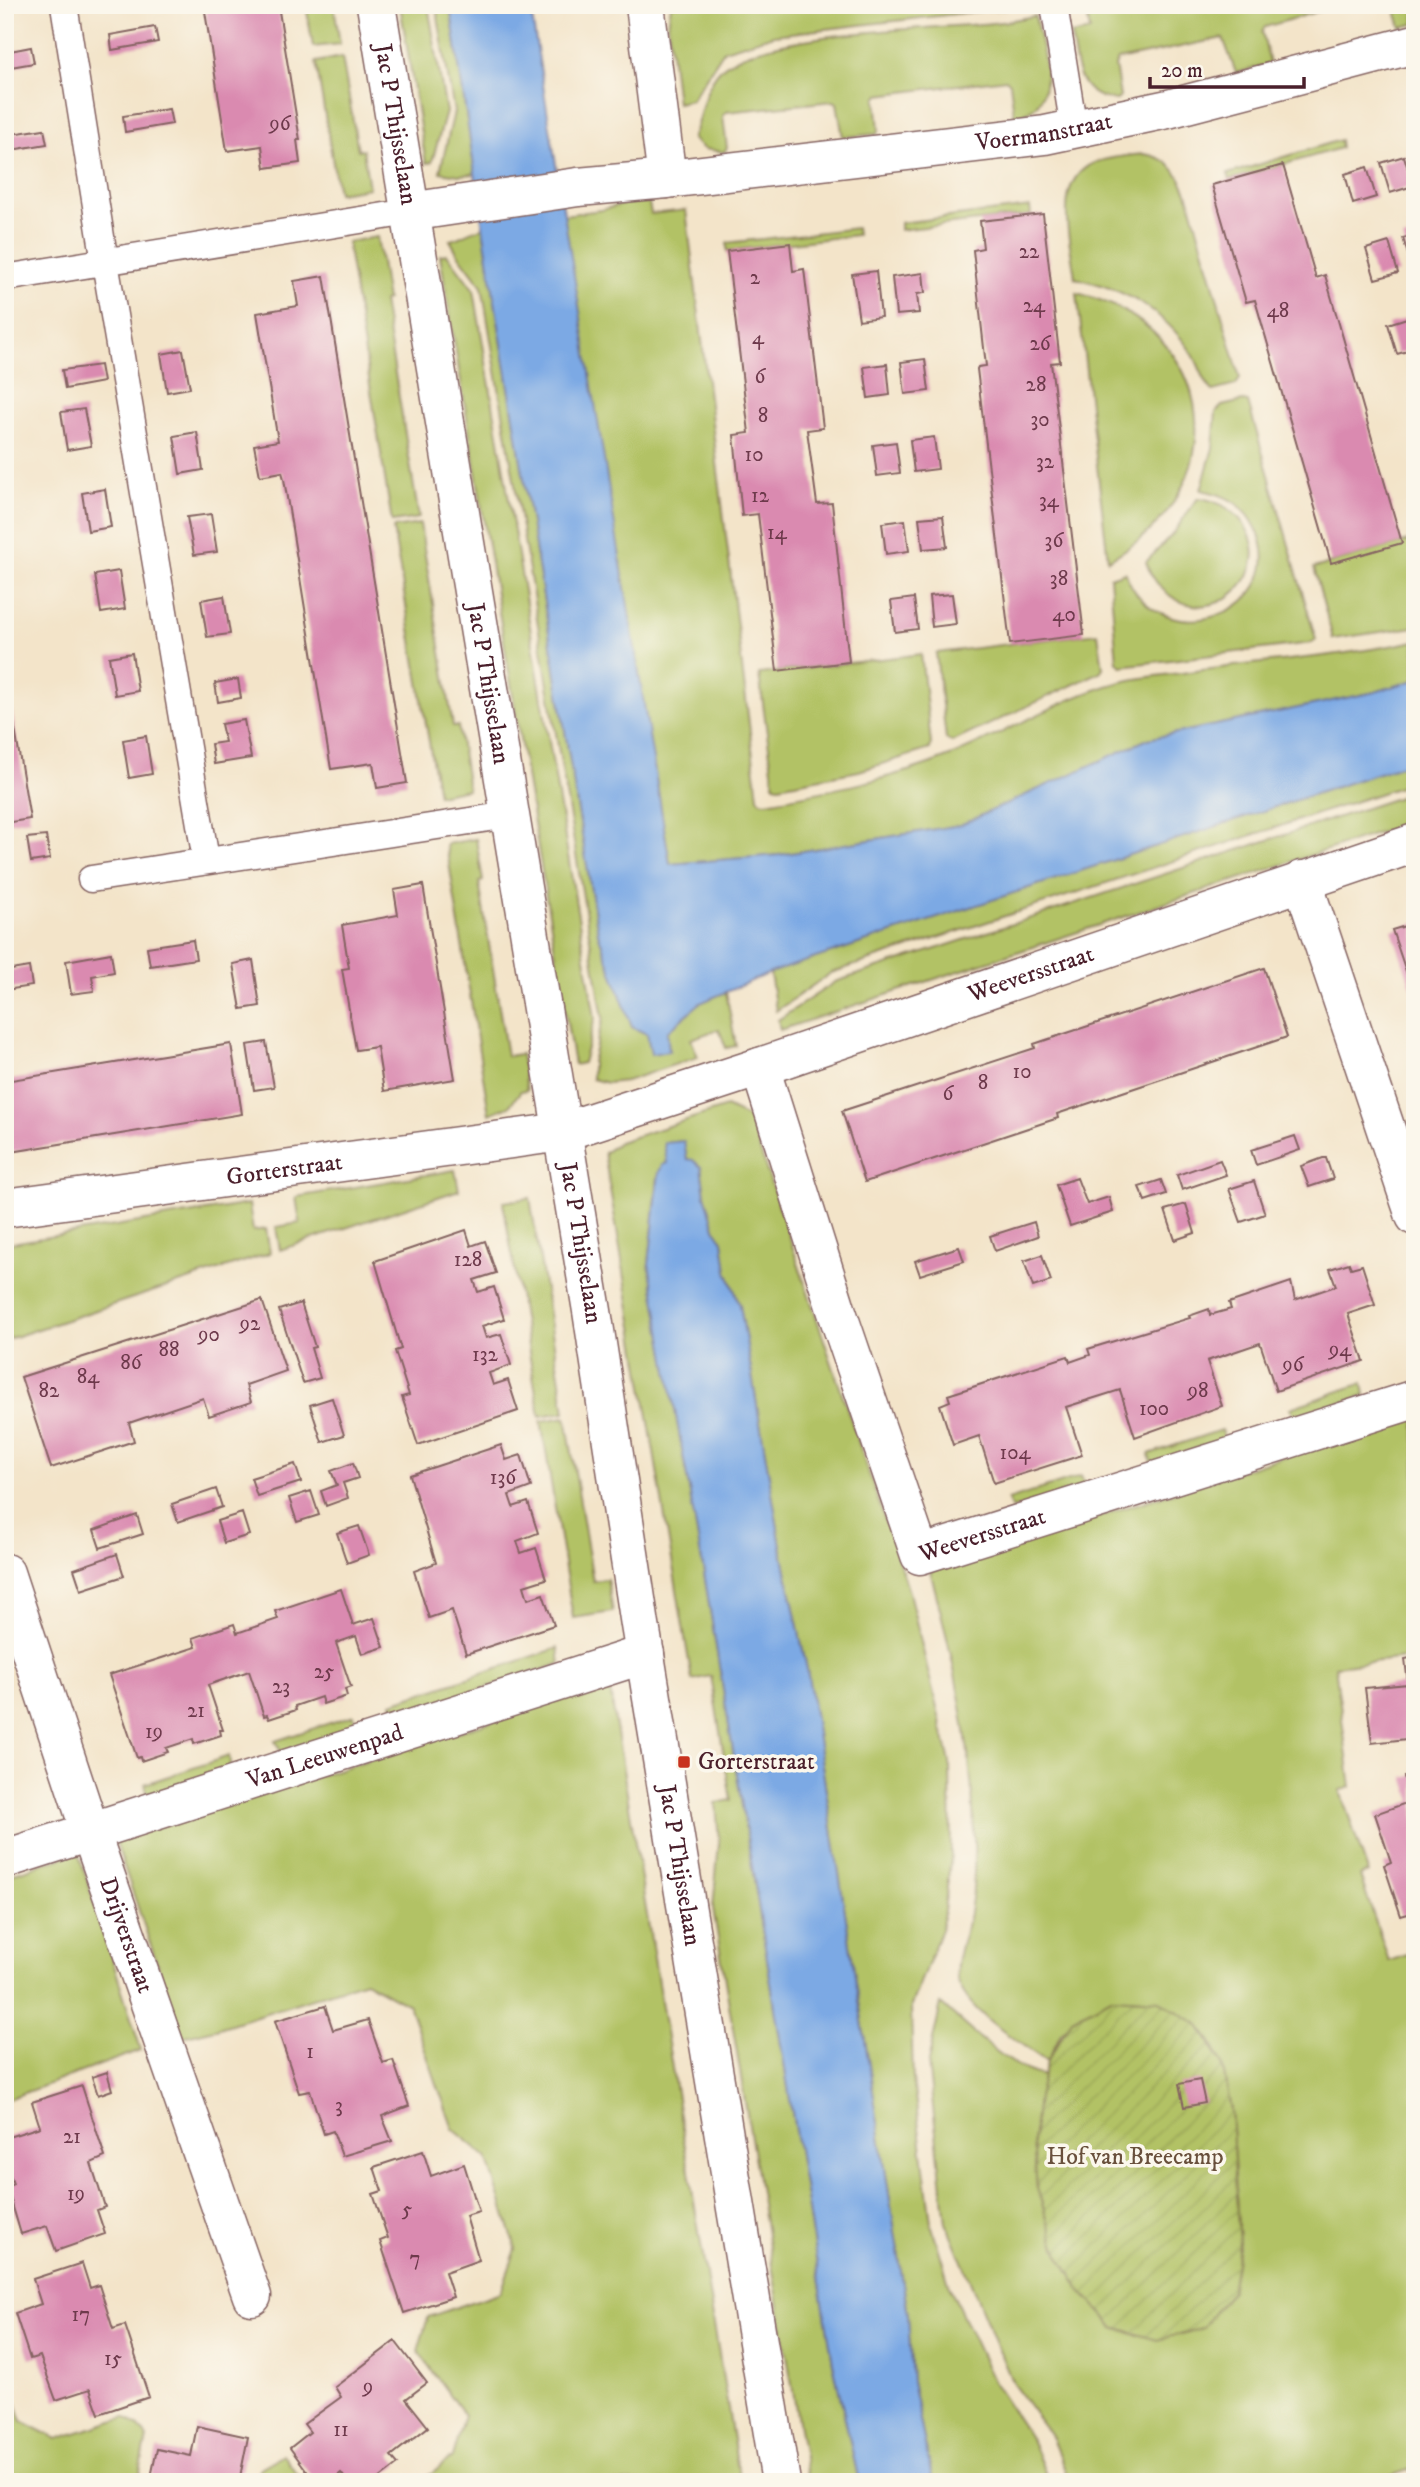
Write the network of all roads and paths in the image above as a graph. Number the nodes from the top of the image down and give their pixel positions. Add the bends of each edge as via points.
1 (64, 5) edge
2 (376, 5) edge
3 (645, 5) edge
4 (1054, 5) edge
5 (1415, 44) edge
6 (1074, 129) junction
7 (667, 179) junction
8 (410, 212) junction
9 (105, 262) junction
10 (5, 278) edge
11 (509, 815) junction
12 (1415, 842) edge
13 (206, 860) junction
14 (91, 879) dead end
15 (1302, 880) junction
16 (760, 1067) junction
17 (562, 1132) junction
18 (5, 1208) edge
19 (1415, 1216) edge
20 (1415, 1399) edge
21 (5, 1573) edge
22 (645, 1654) junction
23 (90, 1831) junction
24 (5, 1859) edge
25 (251, 2297) dead end
26 (781, 2482) edge

1 - 9 lane
2 - 8 street, Jac P Thijsselaan
3 - 7 street
4 - 6 lane
5 - 6 street, Voermanstraat
6 - 7 street, Voermanstraat
7 - 8 street, Voermanstraat
8 - 9 lane
8 - 11 street, Jac P Thijsselaan
9 - 10 lane
9 - 13 lane
11 - 13 lane
11 - 17 street, Jac P Thijsselaan
12 - 15 street, Weeversstraat
13 - 14 lane
15 - 16 street, Weeversstraat
15 - 19 street
16 - 17 street, Weeversstraat
16 - 20 street, Weeversstraat via 920,1555
17 - 18 street, Gorterstraat
17 - 22 street, Jac P Thijsselaan
21 - 23 street, Drijverstraat
22 - 23 street, Van Leeuwenpad
22 - 26 street, Jac P Thijsselaan
23 - 24 street, Van Leeuwenpad
23 - 25 street, Drijverstraat

